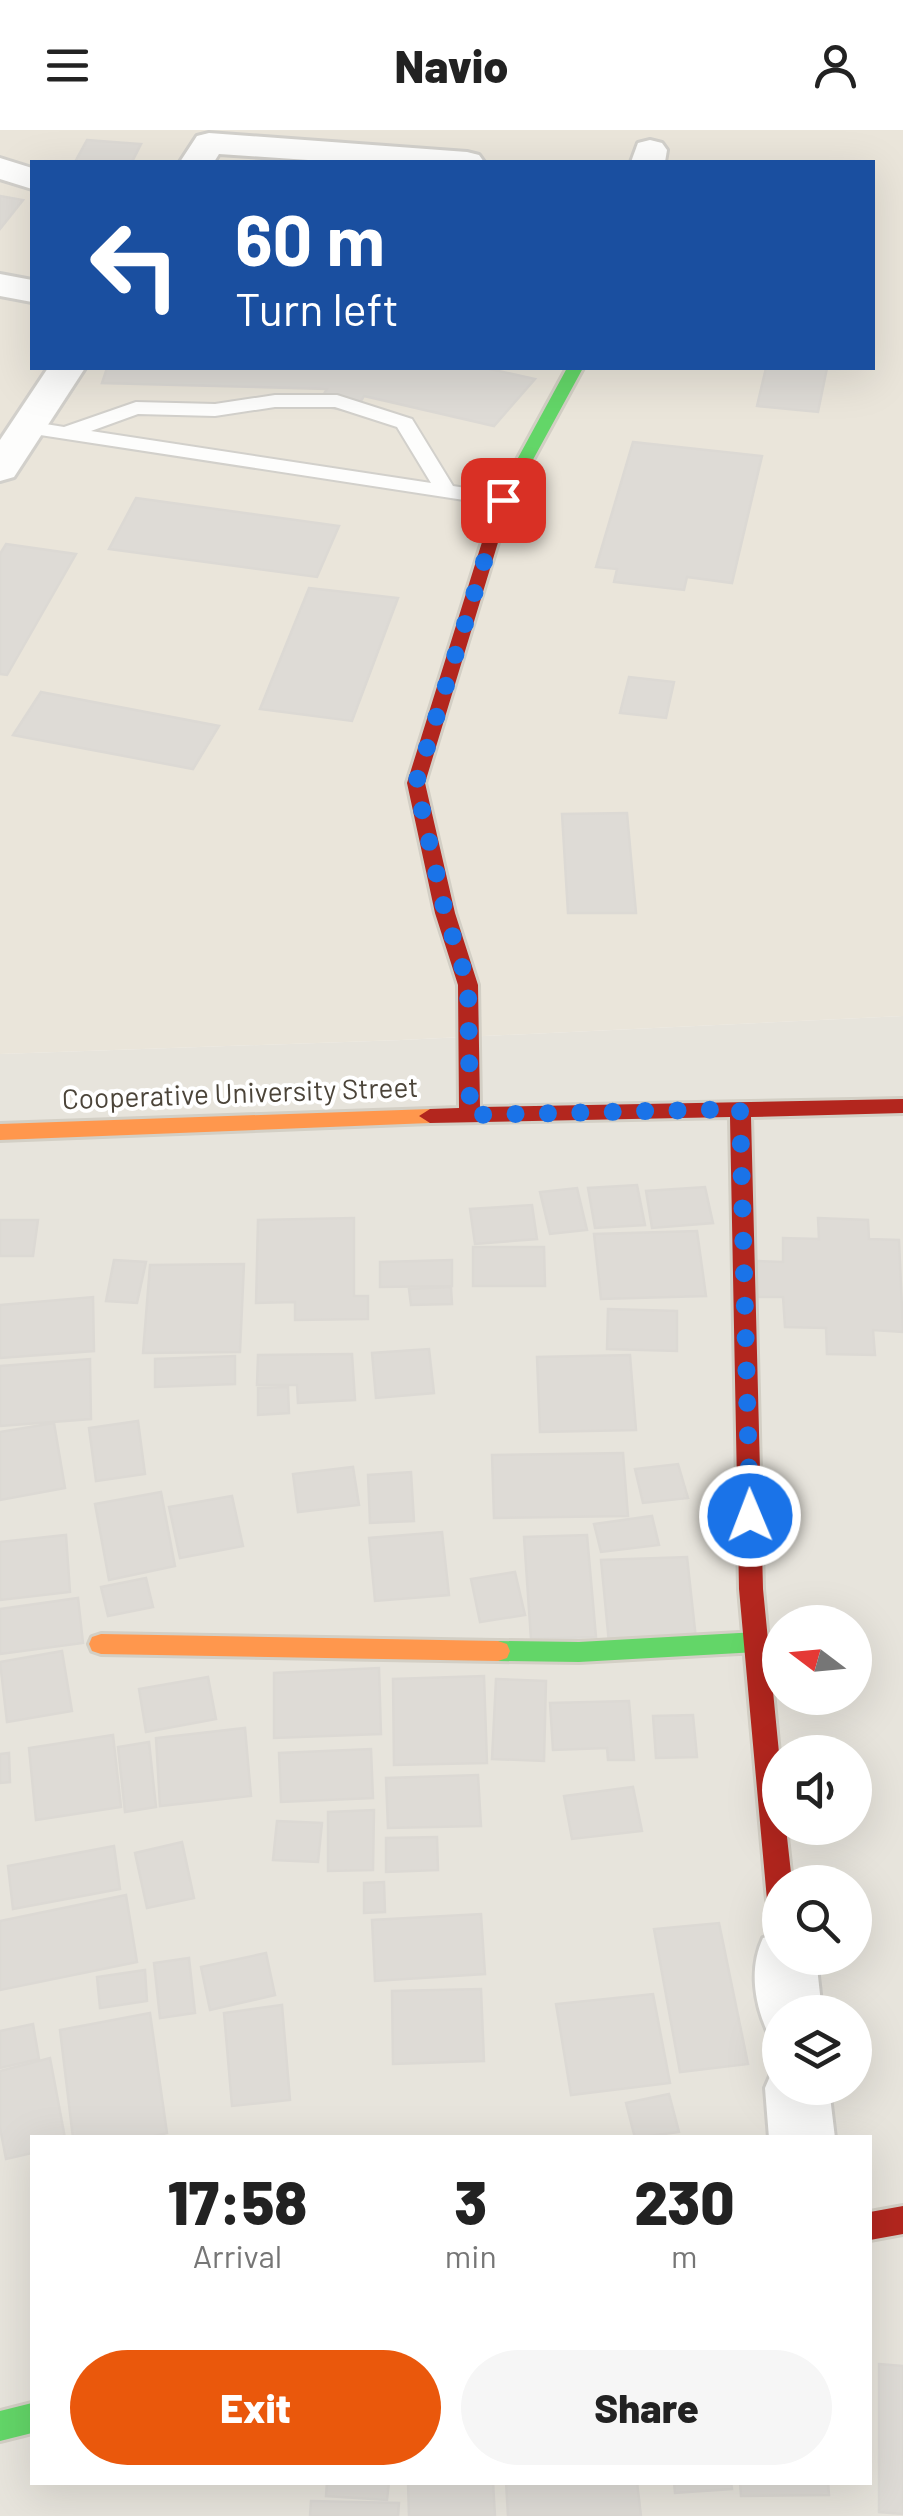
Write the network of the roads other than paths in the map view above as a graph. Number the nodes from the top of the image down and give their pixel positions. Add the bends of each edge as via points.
1 (198, 160) edge
2 (438, 160) edge
3 (0, 168) edge
4 (30, 179) edge
5 (0, 284) edge
6 (30, 292) edge
7 (65, 370) edge
8 (574, 370) edge
9 (27, 427) junction
10 (65, 433) junction
11 (0, 468) edge
12 (446, 491) junction
13 (503, 500) junction
14 (903, 1106) edge
15 (740, 1109) junction
16 (470, 1115) junction
17 (0, 1132) edge
18 (756, 1642) junction
19 (102, 1644) dead end
20 (777, 1865) edge
21 (799, 2105) edge
22 (802, 2135) edge
23 (903, 2220) edge
24 (872, 2226) edge
25 (30, 2418) edge
26 (0, 2426) edge

1 - 2 street via 209,144
3 - 4 street
5 - 6 street
7 - 9 street
8 - 13 main road
9 - 10 lane
9 - 11 street
10 - 12 lane
10 - 12 lane via 136,408 336,401 404,423
12 - 13 lane
13 - 16 main road via 416,783 468,985
14 - 15 main road, Cooperative University Street
15 - 16 main road, Cooperative University Street
15 - 18 main road
16 - 17 main road, Cooperative University Street
18 - 19 main road via 579,1652
18 - 20 main road
21 - 22 street
23 - 24 main road
25 - 26 main road

